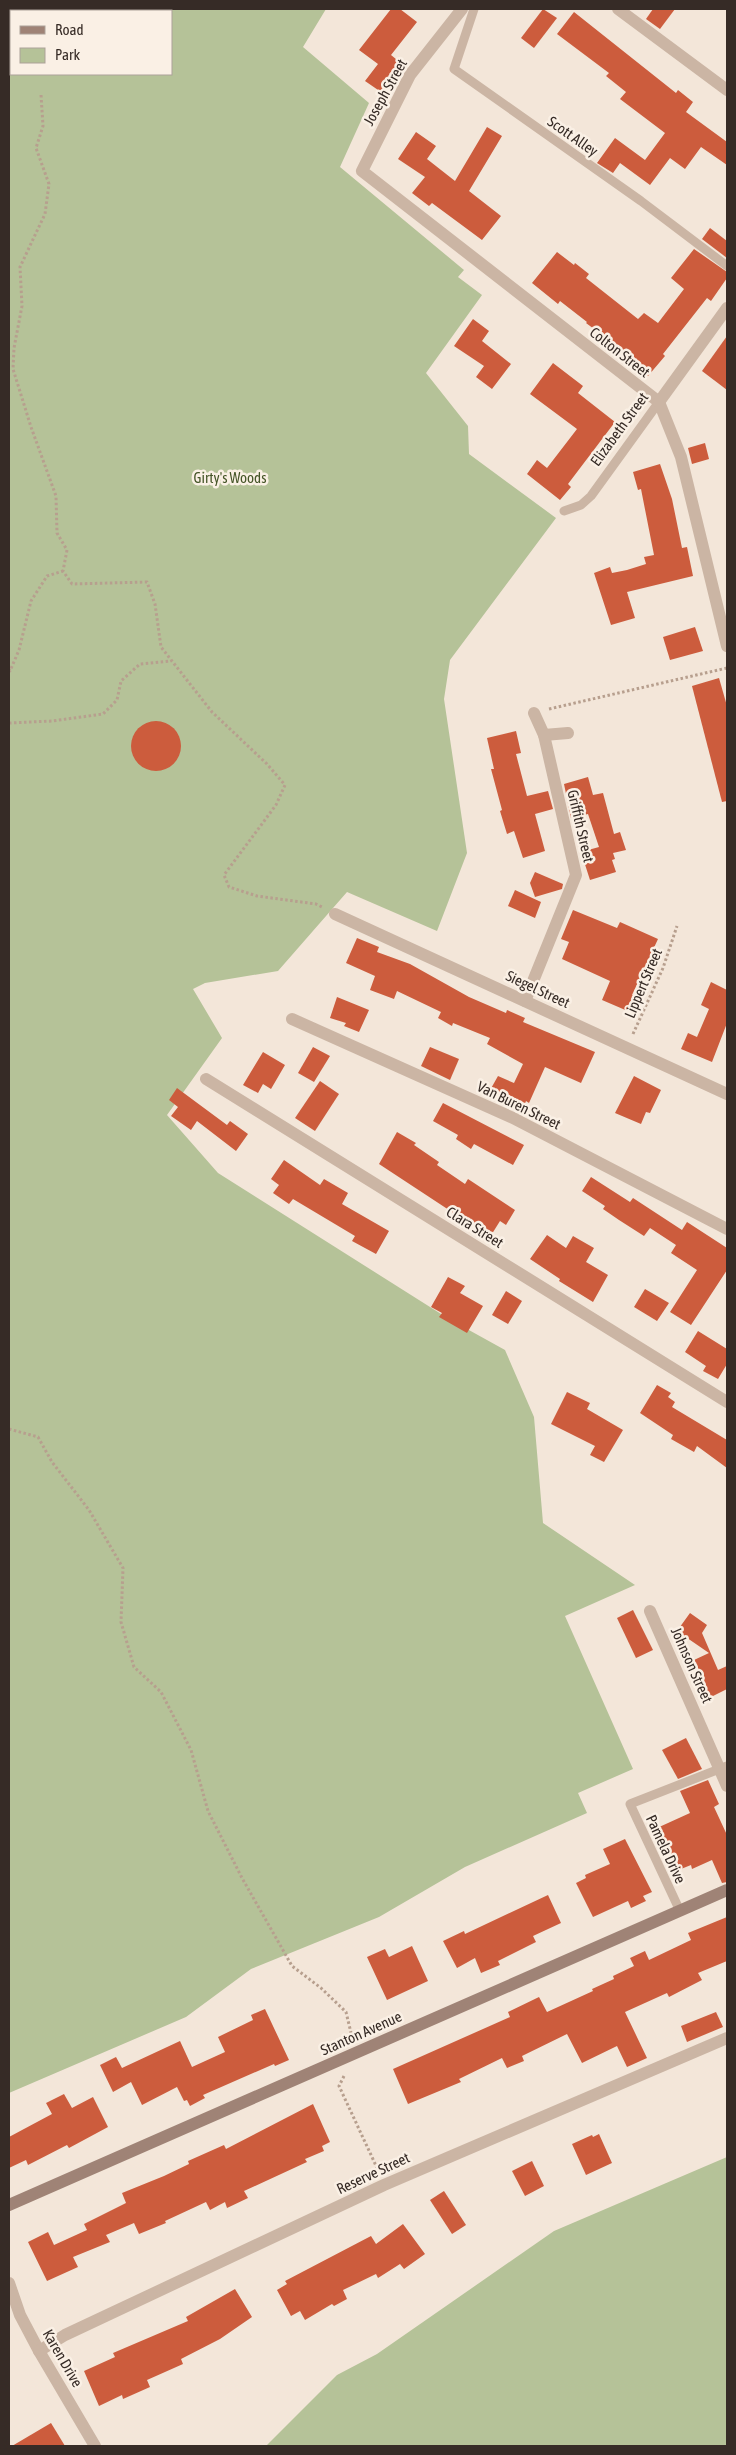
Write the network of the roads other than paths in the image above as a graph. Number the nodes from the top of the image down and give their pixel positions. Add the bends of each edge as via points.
1 (462, 9) edge
2 (474, 9) edge
3 (618, 9) edge
4 (727, 90) edge
5 (362, 171) joint
6 (727, 266) edge
7 (727, 308) edge
8 (659, 402) junction
9 (564, 511) dead end
10 (727, 646) edge
11 (534, 713) road end
12 (568, 732) dead end
13 (544, 735) junction
14 (335, 914) road end
15 (525, 1001) junction
16 (292, 1019) dead end
17 (206, 1079) dead end
18 (727, 1094) edge
19 (727, 1229) edge
20 (727, 1402) edge
21 (650, 1611) dead end
22 (724, 1768) edge
23 (727, 1786) edge
24 (727, 1890) edge
25 (680, 1911) junction
26 (727, 2038) edge
27 (9, 2205) edge
28 (9, 2283) edge
29 (39, 2351) junction
30 (95, 2446) edge

1 - 5 street, Joseph Street via 410,74
2 - 6 lane, Scott Alley via 454,69 633,195
3 - 4 street
5 - 8 street, Colton Street
7 - 8 street, Elizabeth Street
8 - 9 lane, Elizabeth Street via 591,496
8 - 10 street via 681,457
11 - 13 street, Griffith Street
12 - 13 street
13 - 15 street, Griffith Street via 576,875
14 - 15 street, Siegel Street
15 - 18 street, Siegel Street
16 - 19 street, Van Buren Street via 513,1118
17 - 20 street, Clara Street
21 - 22 street, Johnson Street
22 - 23 street, Johnson Street
22 - 25 lane, Pamela Drive via 630,1804
24 - 25 street, Stanton Avenue
25 - 27 street, Stanton Avenue
26 - 29 street, Reserve Street via 384,2185 65,2335
28 - 29 street, Karen Drive via 20,2315
29 - 30 street, Karen Drive

